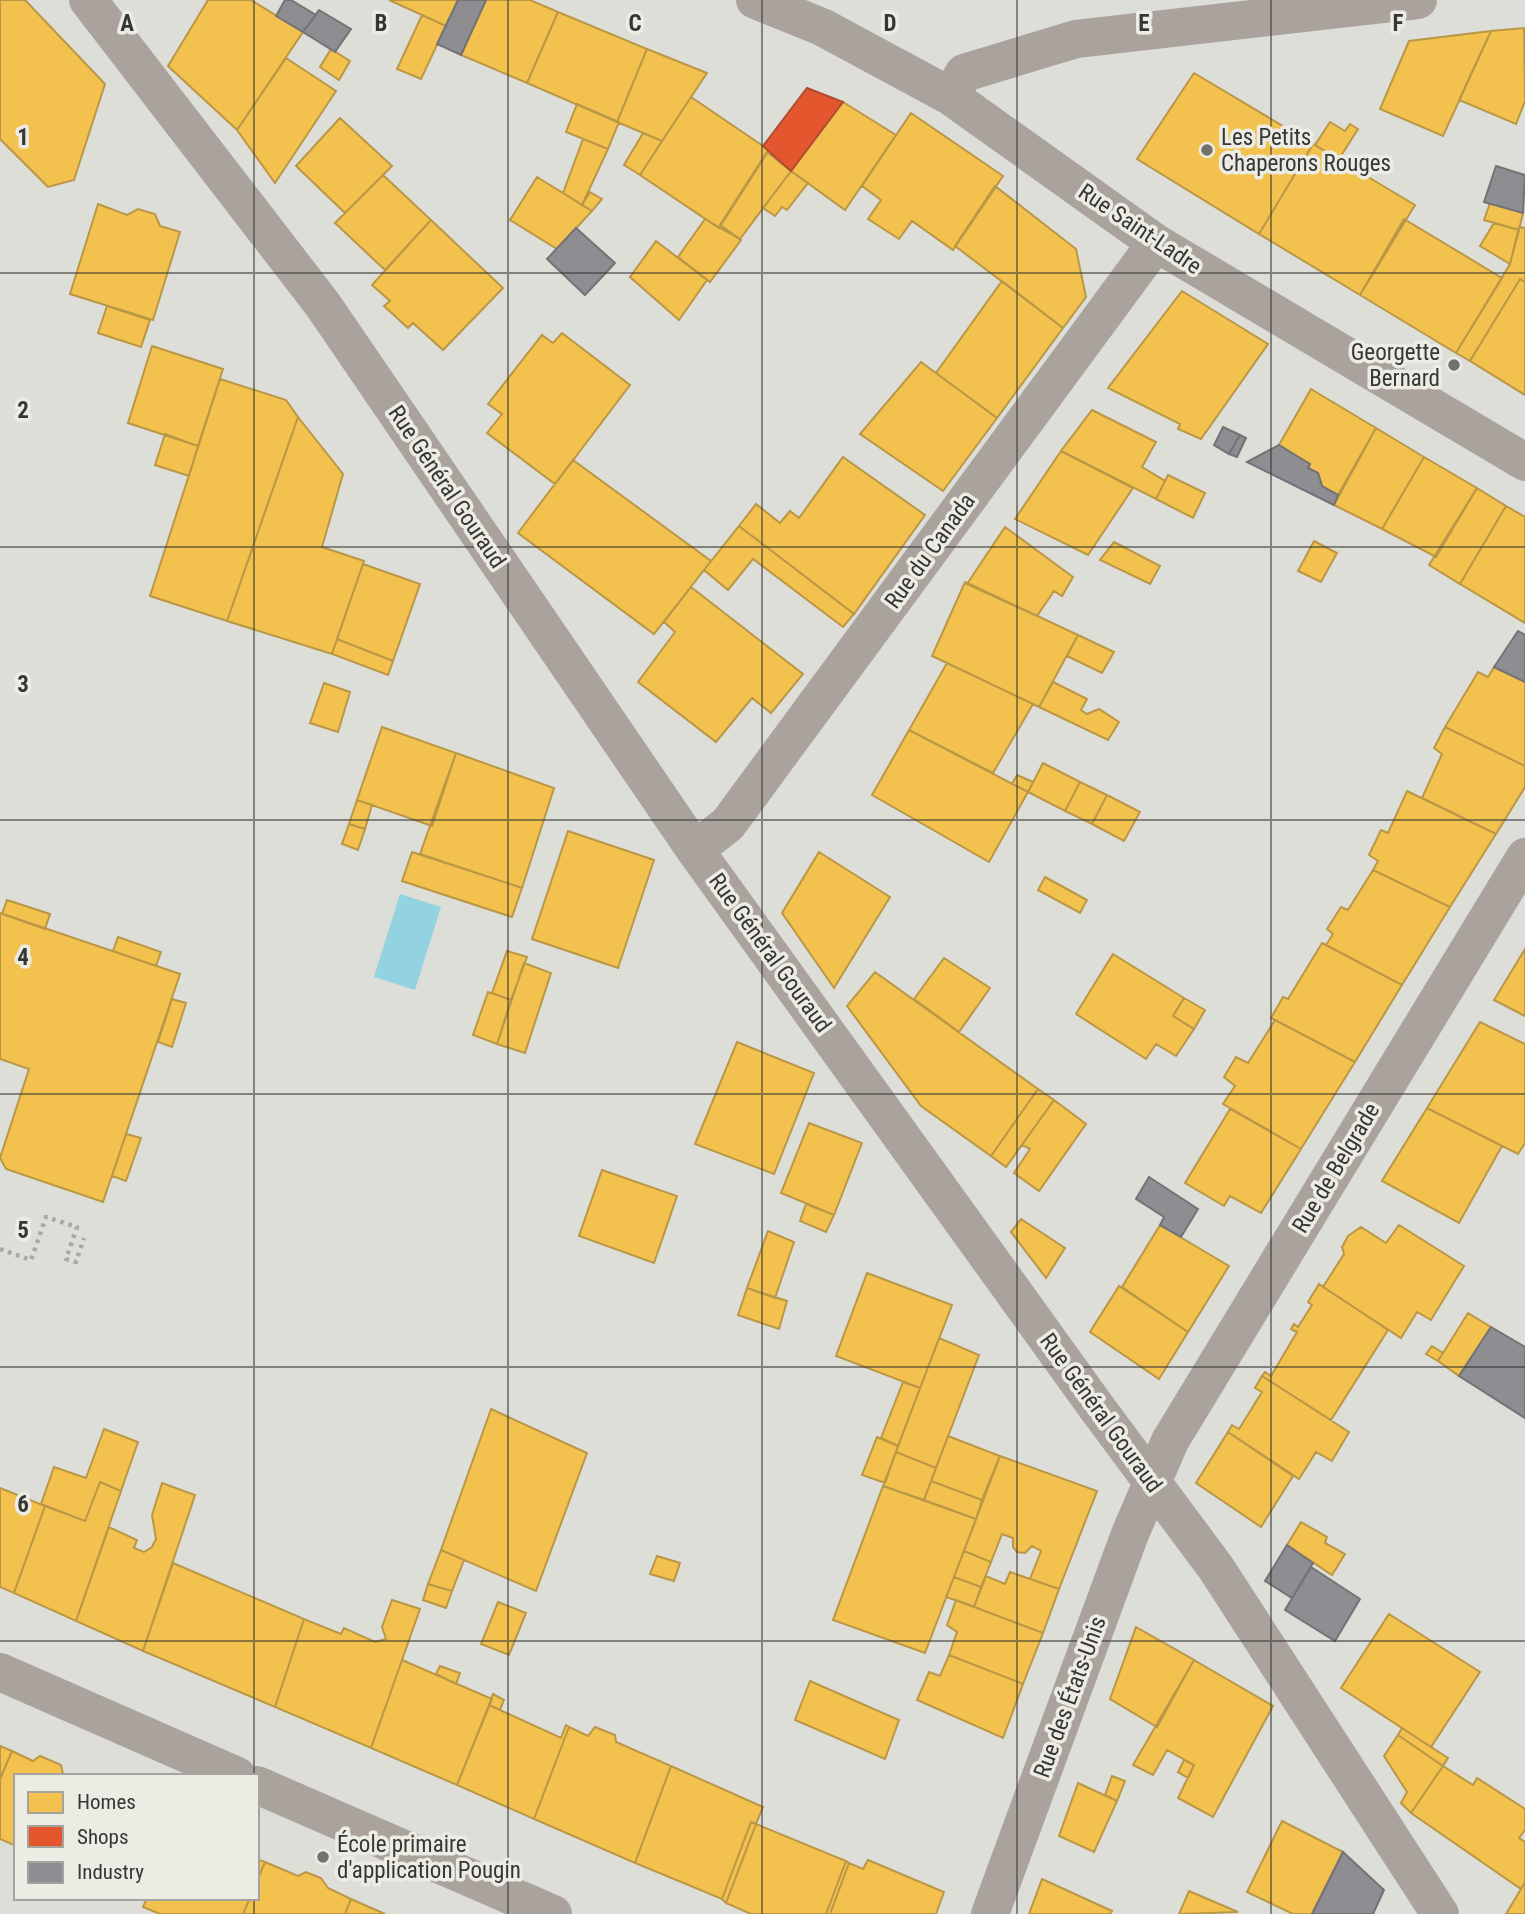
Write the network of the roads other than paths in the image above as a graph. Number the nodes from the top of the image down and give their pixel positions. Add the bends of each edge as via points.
1 (88, 0) edge
2 (755, 0) edge
3 (1418, 0) edge
4 (1184, 13) edge
5 (950, 96) junction
6 (1156, 243) junction
7 (1525, 462) edge
8 (695, 849) junction
9 (1525, 857) edge
10 (1151, 1481) junction
11 (0, 1672) edge
12 (232, 1774) edge
13 (259, 1786) edge
14 (553, 1914) edge
15 (990, 1914) edge
16 (1440, 1914) edge

1 - 8 street, Rue Général Gouraud via 323,305
2 - 5 street, Rue Saint-Ladre via 822,27
3 - 4 street
4 - 5 street via 964,73
5 - 6 street, Rue Saint-Ladre
6 - 7 street, Rue Saint-Ladre
6 - 8 street, Rue du Canada via 728,824
8 - 10 street, Rue Général Gouraud
9 - 10 street, Rue de Belgrade via 1170,1441
10 - 15 street, Rue des États-Unis
10 - 16 street, Rue Général Gouraud via 1216,1568
11 - 12 street
13 - 14 street

